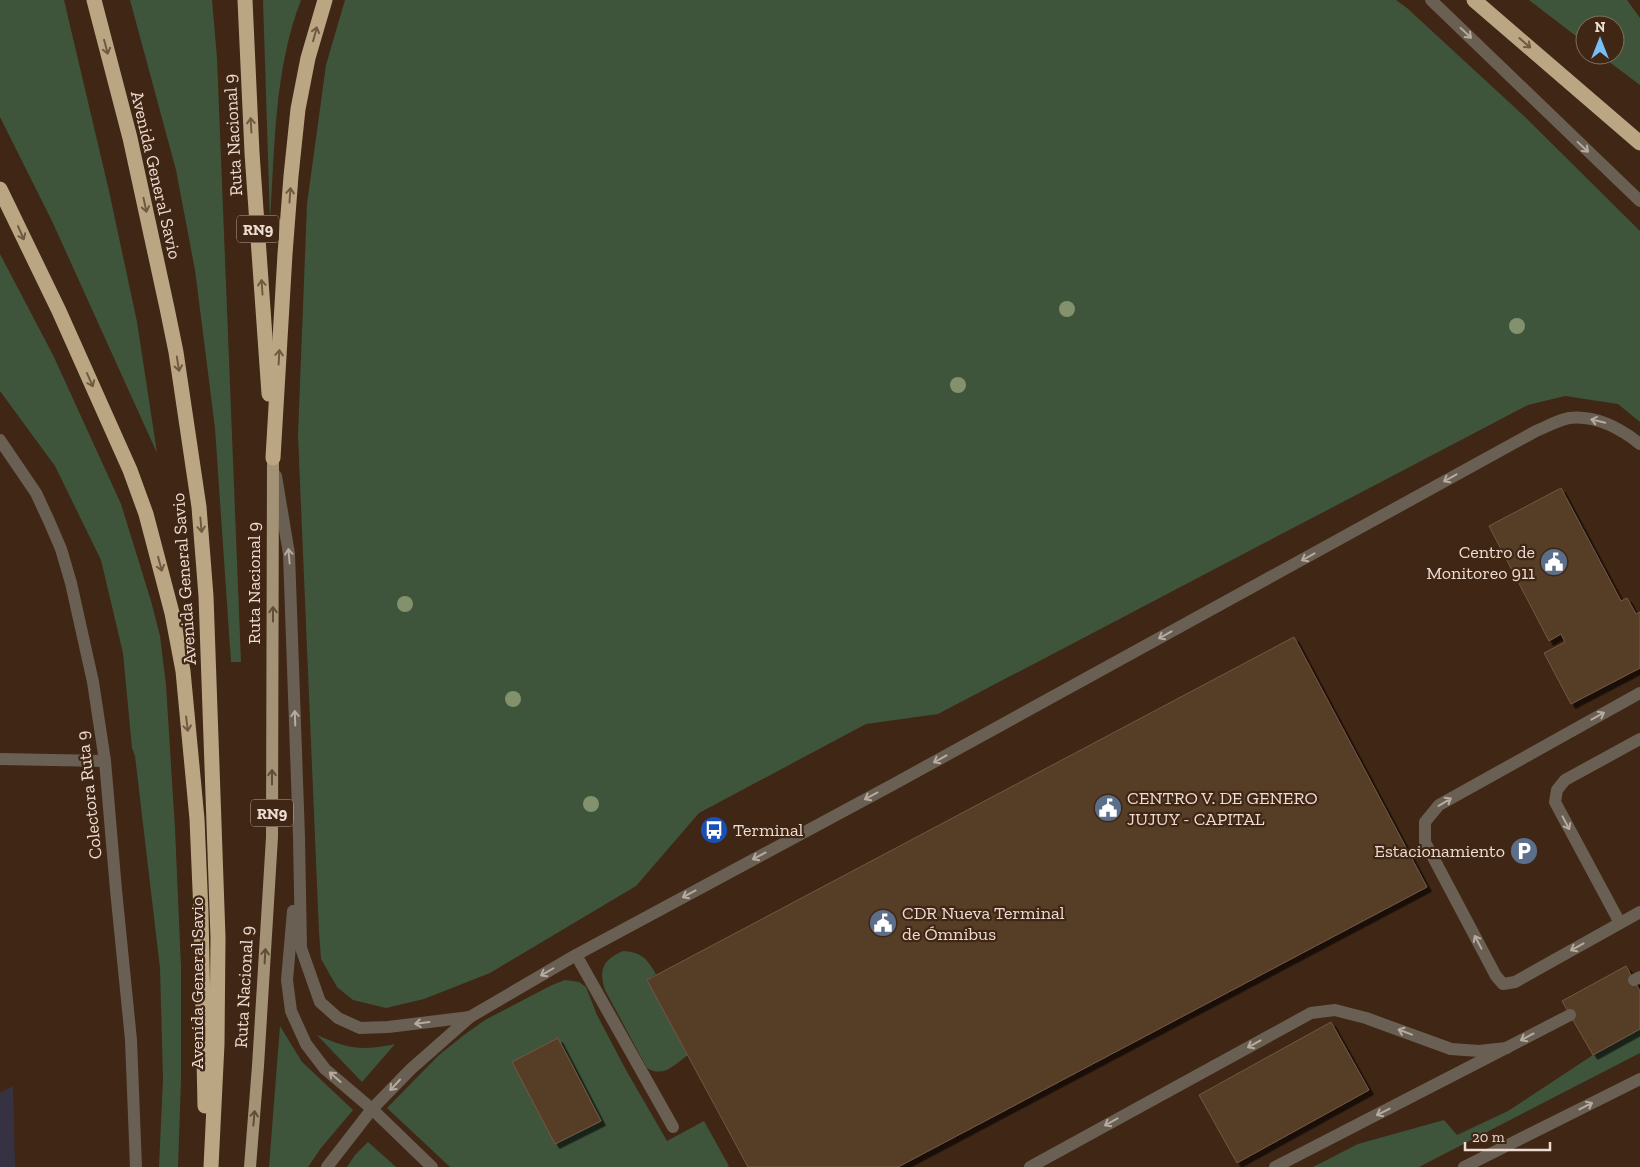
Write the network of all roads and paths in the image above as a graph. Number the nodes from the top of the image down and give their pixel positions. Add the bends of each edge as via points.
1 (94, 0) edge
2 (245, 0) edge
3 (326, 0) edge
4 (1431, 0) edge
5 (1474, 0) edge
6 (1640, 143) edge
7 (0, 189) edge
8 (1640, 201) edge
9 (0, 440) edge
10 (1640, 444) edge
11 (274, 458) junction
12 (1640, 693) edge
13 (1640, 739) edge
14 (0, 759) edge
15 (104, 761) junction
16 (299, 836) junction
17 (1640, 912) edge
18 (1620, 923) junction
19 (576, 955) junction
20 (1570, 1015) dead end
21 (470, 1017) junction
22 (1507, 1048) junction
23 (1640, 1079) edge
24 (372, 1109) junction
25 (673, 1127) dead end
26 (136, 1167) edge
27 (206, 1167) edge
28 (211, 1167) edge
29 (250, 1167) edge
30 (326, 1167) edge
31 (432, 1167) edge
32 (1030, 1167) edge
33 (1275, 1167) edge
34 (1464, 1167) edge

1 -> 28 highway, Avenida General Savio via 130,138 167,308 199,508 206,596 218,937
11 -> 2 highway, Ruta Nacional 9 / RN9 via 252,153
11 -> 3 highway via 285,254 298,109 308,58
4 -> 8 street
5 -> 6 highway
7 -> 27 highway via 130,470 151,532 178,644 198,838
9 - 15 street, Colectora Ruta 9 via 36,493 61,549 93,682
10 -> 19 street via 1606,423 1589,418 1568,418 1536,431
16 -> 11 street via 289,554
29 -> 11 main road, Ruta Nacional 9 / RN9 via 272,838
18 -> 12 street via 1515,982 1503,984 1425,842 1425,822 1439,805
13 -> 18 street via 1565,780 1557,790 1555,802
14 - 15 street
15 - 26 street, Colectora Ruta 9 via 131,1040
21 -> 16 street via 360,1028 338,1018 320,1002 301,948
24 -> 16 street via 326,1069 306,1044 291,1011 287,980
17 - 18 street
19 -> 21 street
19 - 25 street
20 -> 22 street
21 -> 24 street
22 -> 32 street via 1451,1049 1335,1010 1311,1013
22 -> 33 street
34 -> 23 street
24 - 30 street
24 - 31 street

